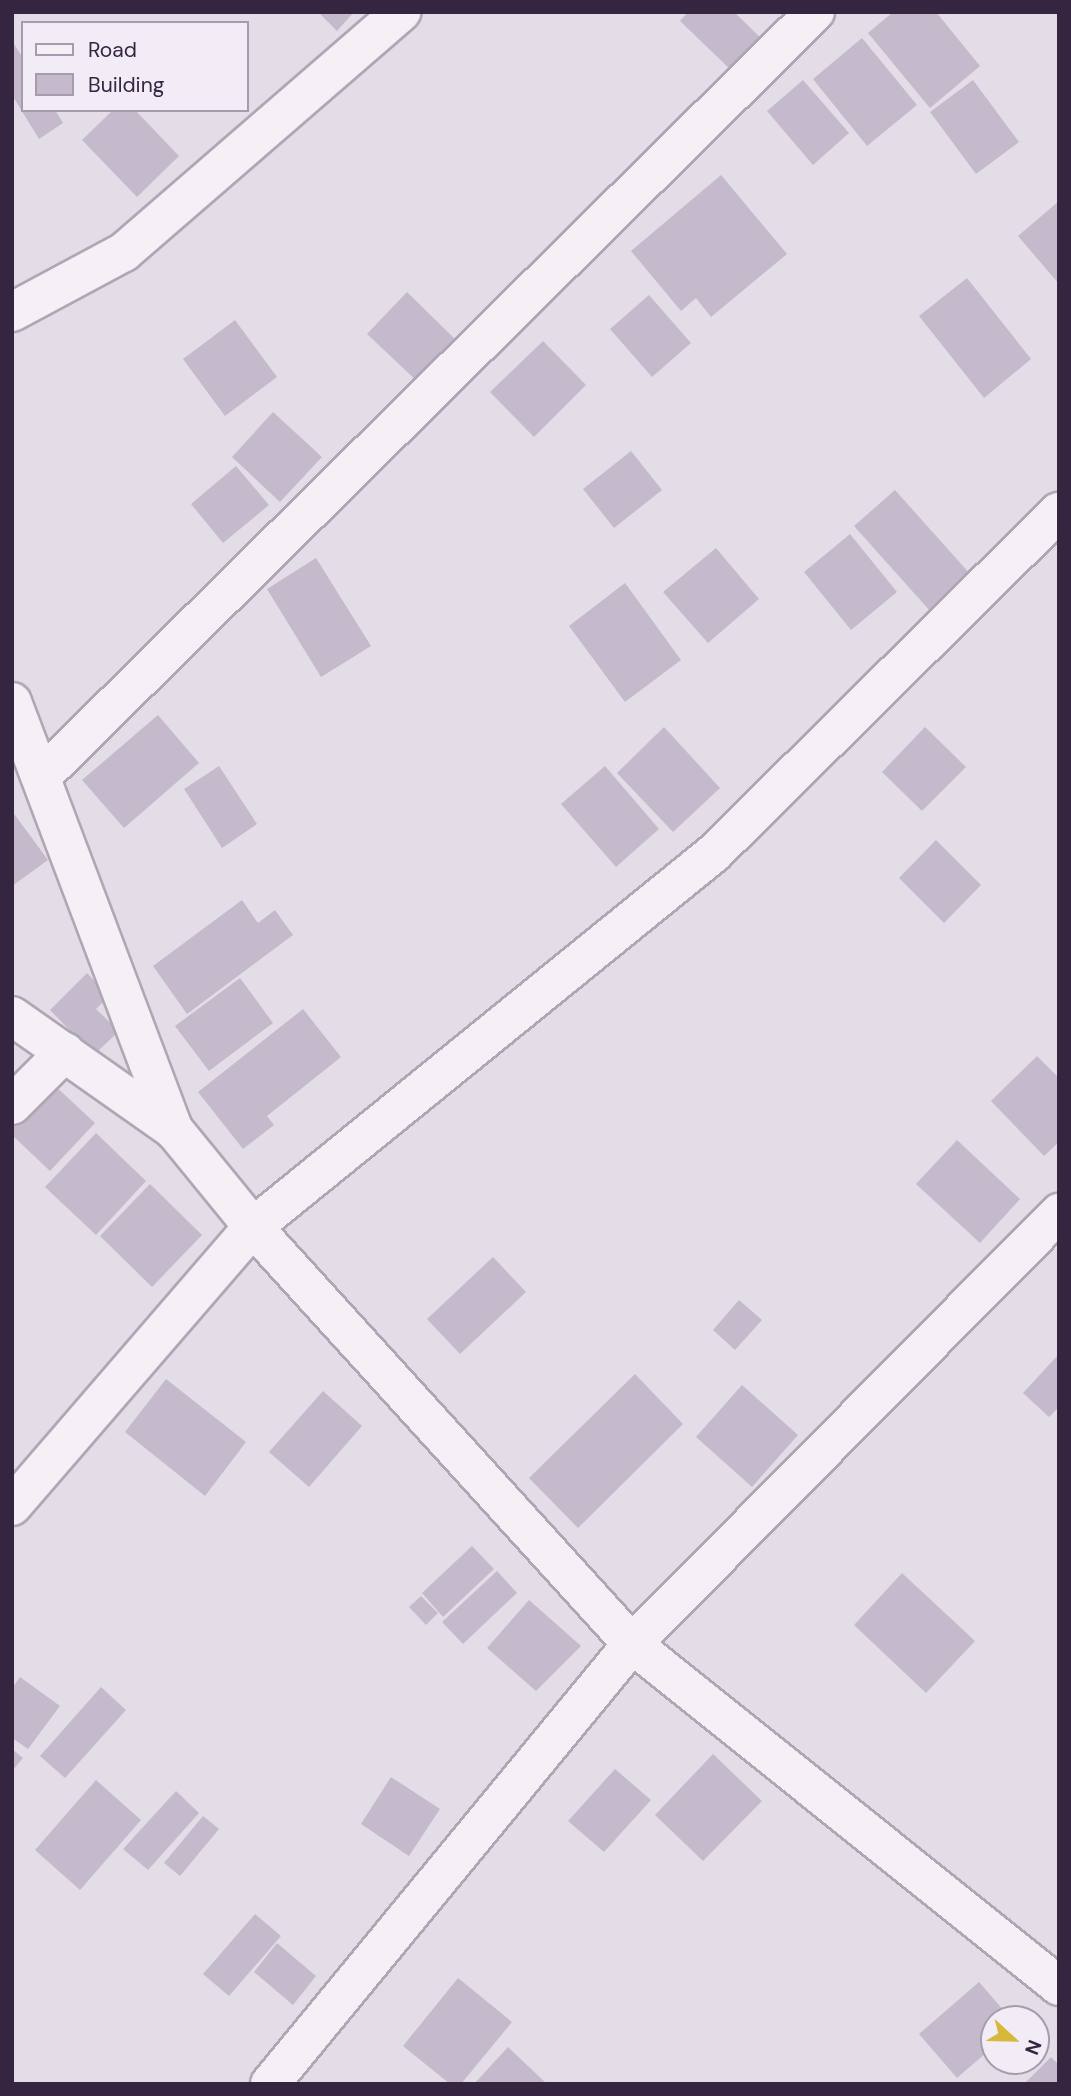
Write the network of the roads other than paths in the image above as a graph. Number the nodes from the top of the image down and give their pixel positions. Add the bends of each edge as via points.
1 (401, 12) edge
2 (815, 12) edge
3 (12, 312) edge
4 (1059, 512) edge
5 (12, 702) edge
6 (41, 777) junction
7 (12, 1016) edge
8 (65, 1052) junction
9 (12, 1105) edge
10 (174, 1130) junction
11 (1059, 1213) edge
12 (253, 1227) junction
13 (12, 1506) edge
14 (632, 1644) junction
15 (1059, 1986) edge
16 (287, 2077) edge

1 - 3 street via 124,252
2 - 6 street
4 - 12 street via 714,853
5 - 6 street
6 - 10 street
7 - 8 street
8 - 9 street
8 - 10 street
10 - 12 street
11 - 14 street
12 - 13 street
12 - 14 street
14 - 15 street
14 - 16 street

